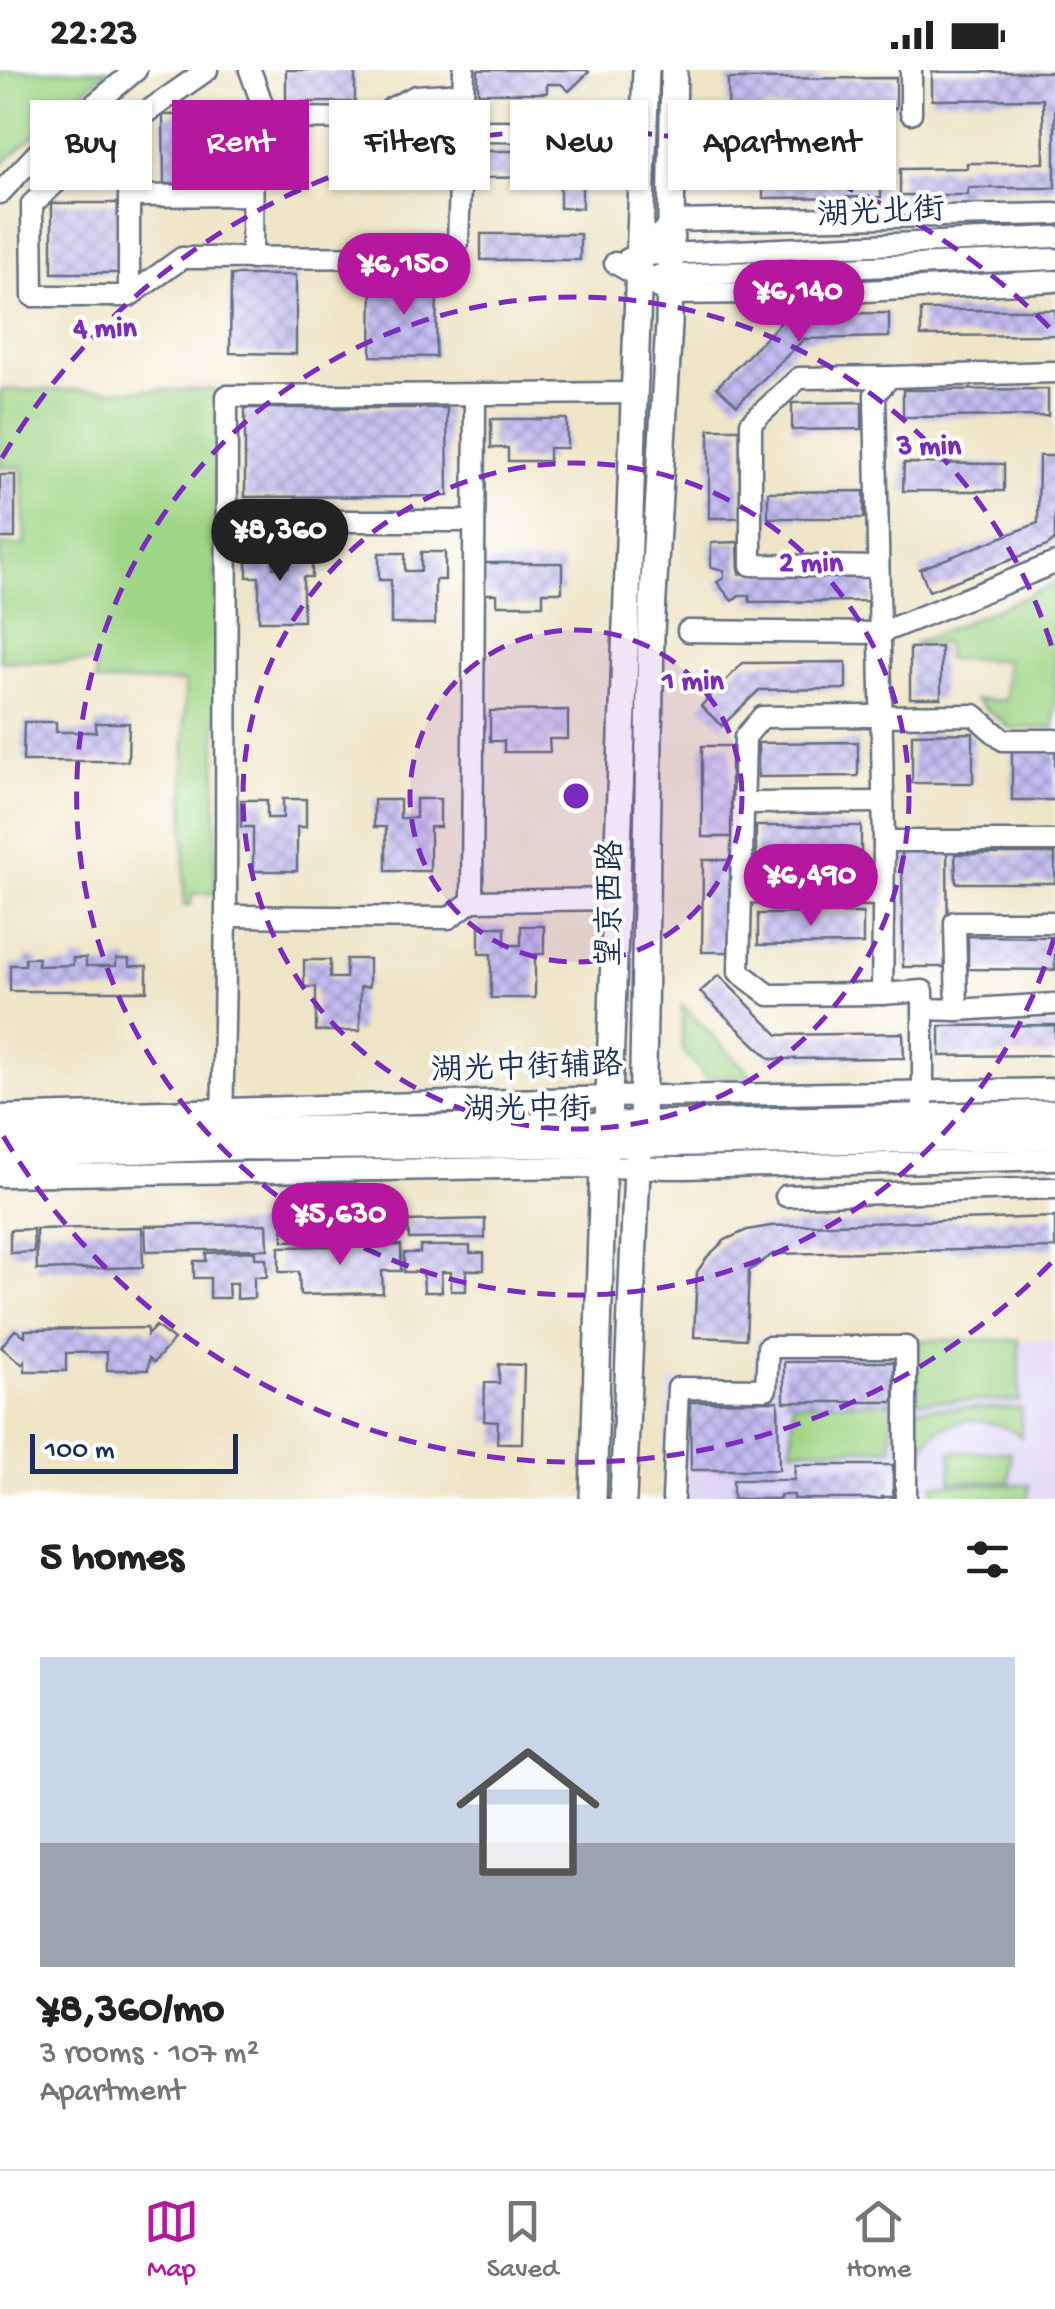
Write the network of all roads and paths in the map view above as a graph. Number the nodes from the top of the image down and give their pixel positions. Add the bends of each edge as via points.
1 (206, 70) edge
2 (250, 70) edge
3 (464, 70) edge
4 (646, 70) edge
5 (674, 70) edge
6 (911, 70) edge
7 (127, 72) edge
8 (464, 93) junction
9 (261, 100) edge
10 (464, 100) edge
11 (645, 100) edge
12 (911, 113) dead end
13 (309, 118) edge
14 (251, 190) edge
15 (460, 190) edge
16 (642, 190) edge
17 (0, 193) edge
18 (251, 195) junction
19 (1055, 214) edge
20 (672, 221) junction
21 (1055, 238) edge
22 (252, 259) junction
23 (1055, 260) edge
24 (641, 266) junction
25 (670, 275) junction
26 (1055, 281) edge
27 (130, 296) junction
28 (1055, 372) edge
29 (890, 377) junction
30 (636, 393) junction
31 (475, 395) junction
32 (474, 521) junction
33 (228, 522) junction
34 (1055, 563) edge
35 (878, 567) junction
36 (688, 632) dead end
37 (880, 633) junction
38 (880, 716) junction
39 (1055, 740) edge
40 (882, 802) junction
41 (744, 803) junction
42 (884, 841) junction
43 (1055, 841) edge
44 (741, 892) junction
45 (882, 895) junction
46 (616, 899) junction
47 (472, 901) junction
48 (226, 916) junction
49 (1055, 922) edge
50 (882, 994) junction
51 (1055, 1004) edge
52 (924, 1008) junction
53 (957, 1010) junction
54 (1055, 1089) edge
55 (642, 1096) junction
56 (608, 1097) junction
57 (923, 1104) junction
58 (1055, 1113) edge
59 (0, 1116) edge
60 (223, 1119) junction
61 (0, 1133) edge
62 (1055, 1137) edge
63 (606, 1146) junction
64 (640, 1146) junction
65 (967, 1149) junction
66 (0, 1155) edge
67 (1055, 1160) edge
68 (0, 1176) edge
69 (1055, 1188) edge
70 (786, 1196) dead end
71 (593, 1499) edge
72 (623, 1499) edge
73 (673, 1499) edge
74 (906, 1499) edge

1 - 27 street via 91,151 32,204 32,296
2 - 9 street
3 - 8 street
4 - 11 main road, 望京西路
5 - 20 main road, 望京西路
6 - 12 street
7 - 17 street
8 - 10 street
8 - 13 street via 416,96 378,119
14 - 18 street
15 - 22 street via 458,242 444,256
16 - 24 main road, 望京西路
18 - 22 street
18 - 27 street via 130,196
19 - 20 street
20 - 24 street
20 - 25 main road, 望京西路
21 - 25 street, 湖光北街
22 - 27 street via 182,258
23 - 25 street, 湖光北街
24 - 25 street, 湖光北街
24 - 25 street
24 - 30 main road, 望京西路
25 - 26 street via 845,292
25 - 55 main road, 望京西路 via 652,632
28 - 29 street
29 - 35 street via 875,394
29 - 35 street via 800,378 751,422 751,565
30 - 31 street
30 - 46 main road, 望京西路
31 - 32 street
31 - 33 street via 227,396
32 - 33 street
32 - 47 street
33 - 48 street
34 - 37 street
35 - 37 street
36 - 37 street
37 - 38 street
38 - 39 street via 974,714 1003,740
38 - 40 street
38 - 41 street via 762,716 745,738
40 - 41 street
40 - 42 street
41 - 44 street
42 - 43 street
42 - 45 street
44 - 45 street
44 - 50 street via 739,972 769,995
45 - 50 street
46 - 47 street
46 - 56 main road, 望京西路
47 - 48 street via 449,918
48 - 60 street
49 - 53 street via 955,922
50 - 52 street via 923,991
51 - 53 street
52 - 53 street
52 - 57 street
54 - 57 street, 湖光中街辅路
55 - 56 street, 湖光中街辅路
55 - 57 street, 湖光中街辅路
55 - 64 main road, 望京西路
56 - 60 street, 湖光中街辅路
56 - 63 main road, 望京西路
57 - 58 main road, 湖光中街
57 - 64 main road, 湖光中街
59 - 60 street, 湖光中街辅路
60 - 61 main road, 湖光中街
60 - 63 main road, 湖光中街
62 - 65 main road, 湖光中街
63 - 64 main road, 湖光中街
63 - 64 street
63 - 66 main road, 湖光中街
63 - 68 street
63 - 71 main road, 望京西路
64 - 65 main road, 湖光中街
64 - 72 main road, 望京西路
65 - 67 street
69 - 70 street
73 - 74 street via 678,1388 766,1389 768,1347 906,1347

